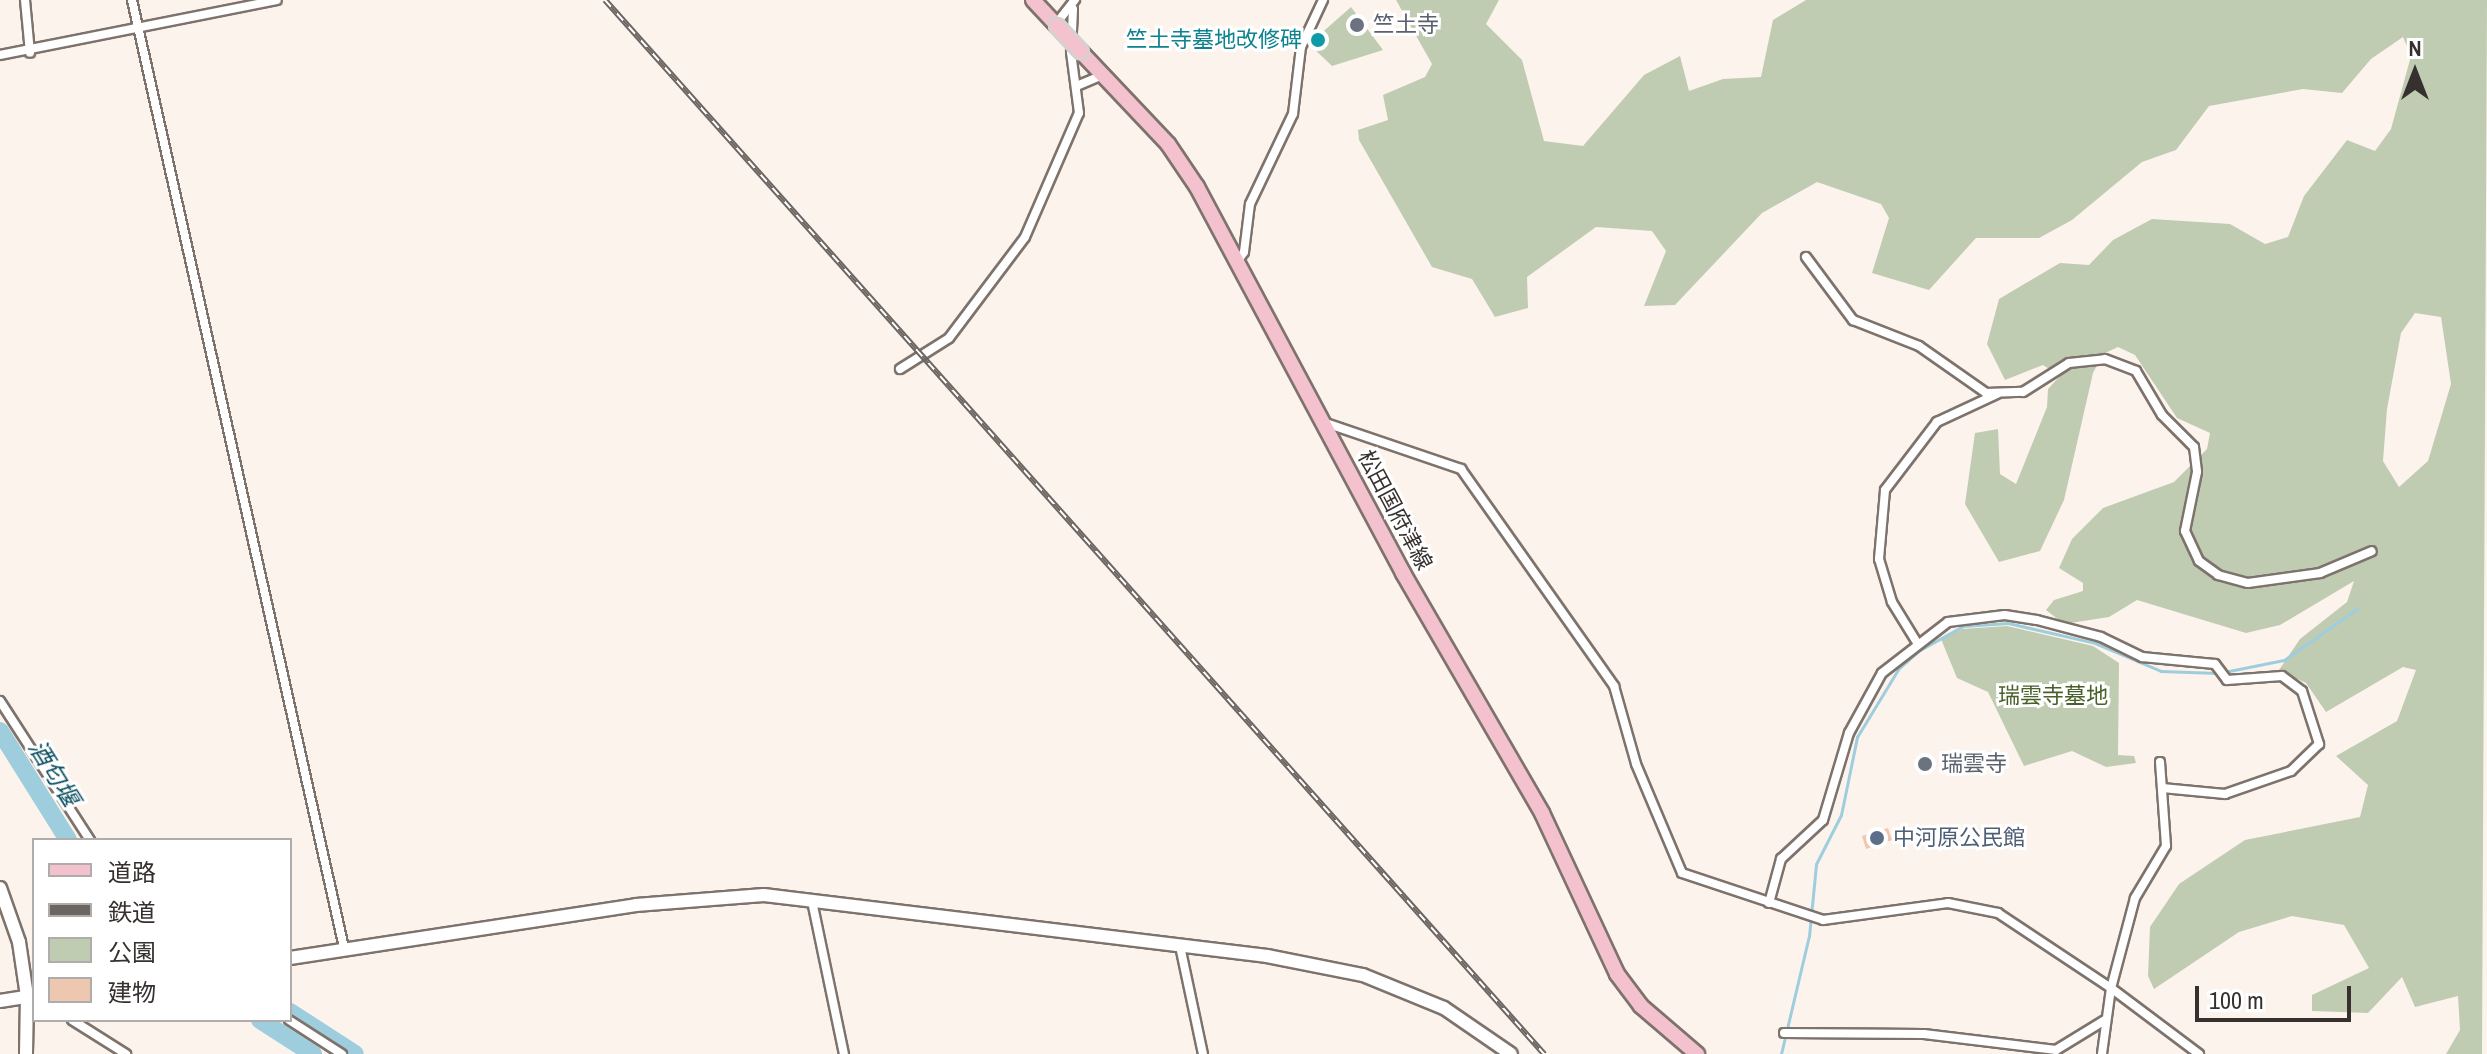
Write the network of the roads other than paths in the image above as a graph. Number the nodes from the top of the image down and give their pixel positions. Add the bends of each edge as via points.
1 (25, 0) edge
2 (132, 0) edge
3 (277, 0) edge
4 (1033, 0) edge
5 (1323, 0) edge
6 (1074, 5) edge
7 (1056, 25) junction
8 (139, 31) junction
9 (30, 53) junction
10 (0, 55) edge
11 (1103, 75) junction
12 (1079, 85) junction
13 (1806, 257) dead end
14 (1237, 262) junction
15 (900, 369) dead end
16 (1997, 394) junction
17 (1322, 422) junction
18 (2372, 551) dead end
19 (1916, 641) junction
20 (0, 701) edge
21 (2160, 762) dead end
22 (2162, 788) junction
23 (89, 838) edge
24 (0, 888) edge
25 (812, 901) junction
26 (1769, 903) junction
27 (1180, 946) junction
28 (344, 948) junction
29 (292, 958) edge
30 (2111, 988) junction
31 (31, 996) edge
32 (0, 1001) edge
33 (2105, 1020) junction
34 (75, 1022) edge
35 (292, 1022) edge
36 (1788, 1033) dead end
37 (26, 1054) edge
38 (126, 1054) edge
39 (342, 1054) edge
40 (844, 1054) edge
41 (1203, 1054) edge
42 (1511, 1054) edge
43 (1697, 1054) edge
44 (2102, 1054) edge
45 (2199, 1054) edge

1 - 9 street
2 - 8 street
3 - 8 street
4 - 7 main road, 松田国府津線
5 - 14 street via 1301,47 1293,114 1250,204 1244,252
6 - 7 street
6 - 12 street via 1071,52
7 - 11 main road, 松田国府津線, bridge
8 - 9 street
8 - 28 street
9 - 10 street
11 - 12 street
11 - 14 main road, 松田国府津線 via 1168,144
12 - 15 street via 1079,113 1025,237 949,338
13 - 16 street via 1853,320 1919,346
14 - 17 main road, 松田国府津線
16 - 18 street via 2023,392 2069,363 2105,359 2136,371 2162,415 2194,447 2198,462 2185,531 2199,561 2218,575 2248,583 2320,573
16 - 19 street via 1937,422 1885,490 1879,559 1892,602
17 - 26 street via 1461,469 1614,686 1636,764 1682,873
17 - 43 main road, 松田国府津線 via 1542,813 1617,974 1641,1006
19 - 22 street via 1948,622 2005,615 2101,637 2142,657 2219,666 2226,677 2282,676 2298,686 2320,735 2315,752 2291,771 2225,794
19 - 26 street via 1872,692 1849,733 1823,820 1781,859
20 - 23 street
21 - 22 street
22 - 30 street via 2166,846 2135,898
24 - 31 street via 14,919
25 - 27 street
25 - 28 street via 716,897
25 - 40 street
26 - 30 street via 1819,919 1948,903 1974,905 2023,926
27 - 41 street
27 - 42 street via 1363,975 1444,1008
28 - 29 street
30 - 33 street
30 - 45 street
31 - 32 street
31 - 37 street
33 - 36 street via 2056,1050 1924,1034
33 - 44 street
34 - 38 street
35 - 39 street

